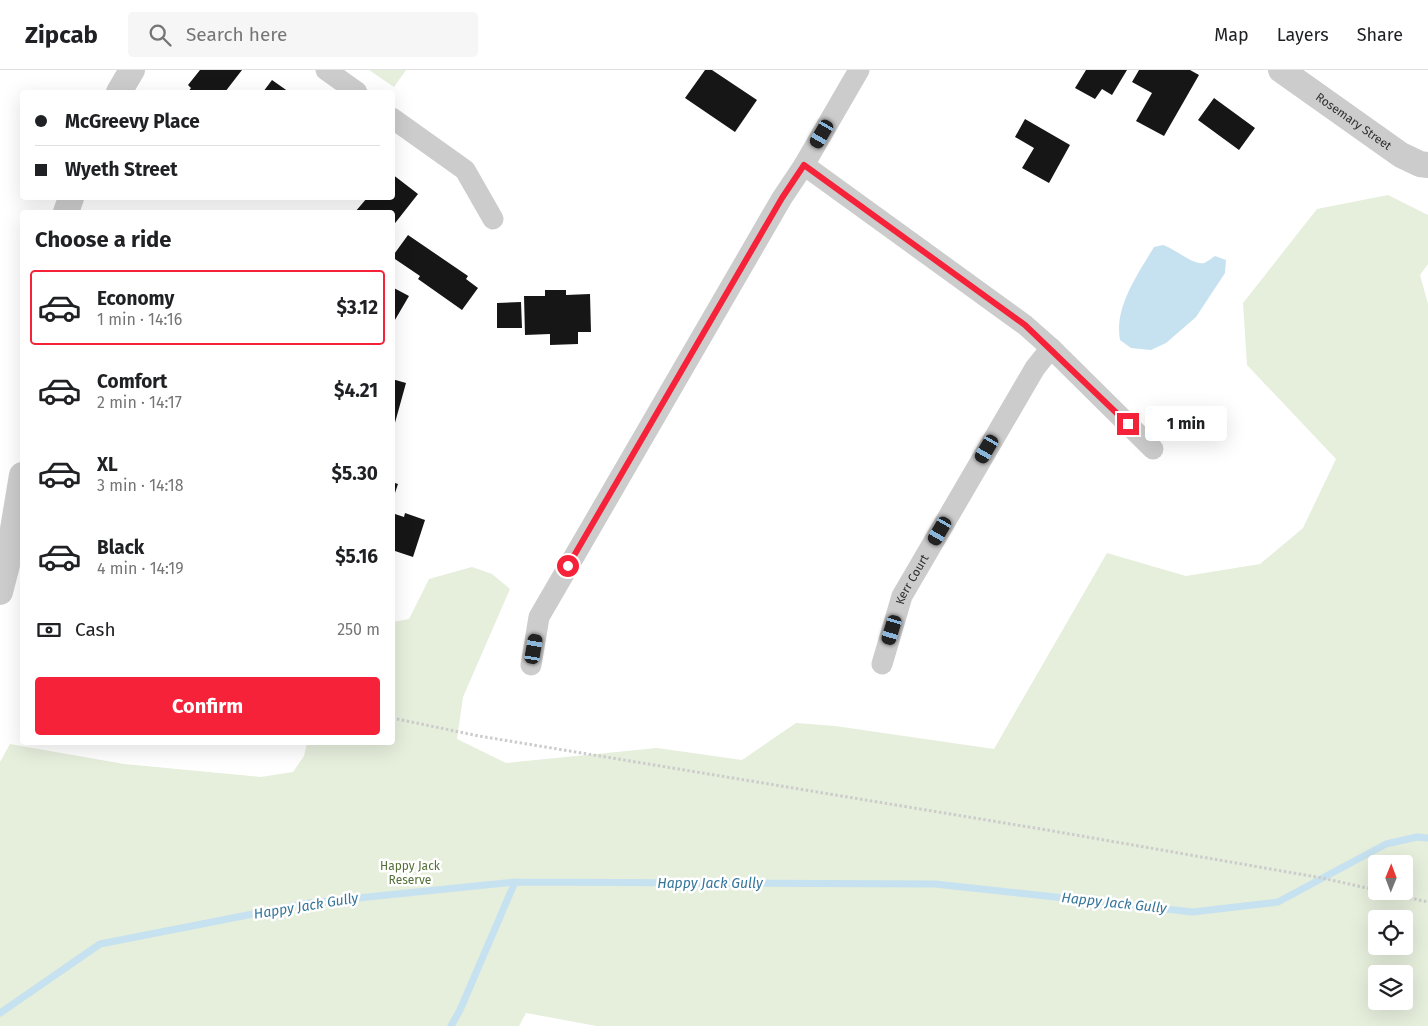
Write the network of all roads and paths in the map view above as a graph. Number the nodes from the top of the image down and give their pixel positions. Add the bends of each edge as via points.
1 (132, 70) edge
2 (326, 70) edge
3 (859, 70) edge
4 (1281, 70) edge
5 (120, 90) edge
6 (354, 90) edge
7 (395, 120) edge
8 (804, 165) junction
9 (1428, 165) edge
10 (494, 219) dead end
11 (1051, 348) junction
12 (1153, 449) dead end
13 (20, 486) edge
14 (0, 592) edge
15 (882, 664) dead end
16 (531, 666) dead end
17 (395, 719) edge
18 (1368, 888) edge
19 (1413, 899) edge
20 (1428, 902) edge

1 - 5 street
2 - 6 street
3 - 8 street
4 - 9 street, Rosemary Street via 1401,155
7 - 10 street via 465,170
8 - 11 street via 1025,325
8 - 16 street via 539,617
11 - 12 street
11 - 15 street, Kerr Court via 1035,368 902,596
13 - 14 street
17 - 18 path via 479,736 1057,831
19 - 20 path

